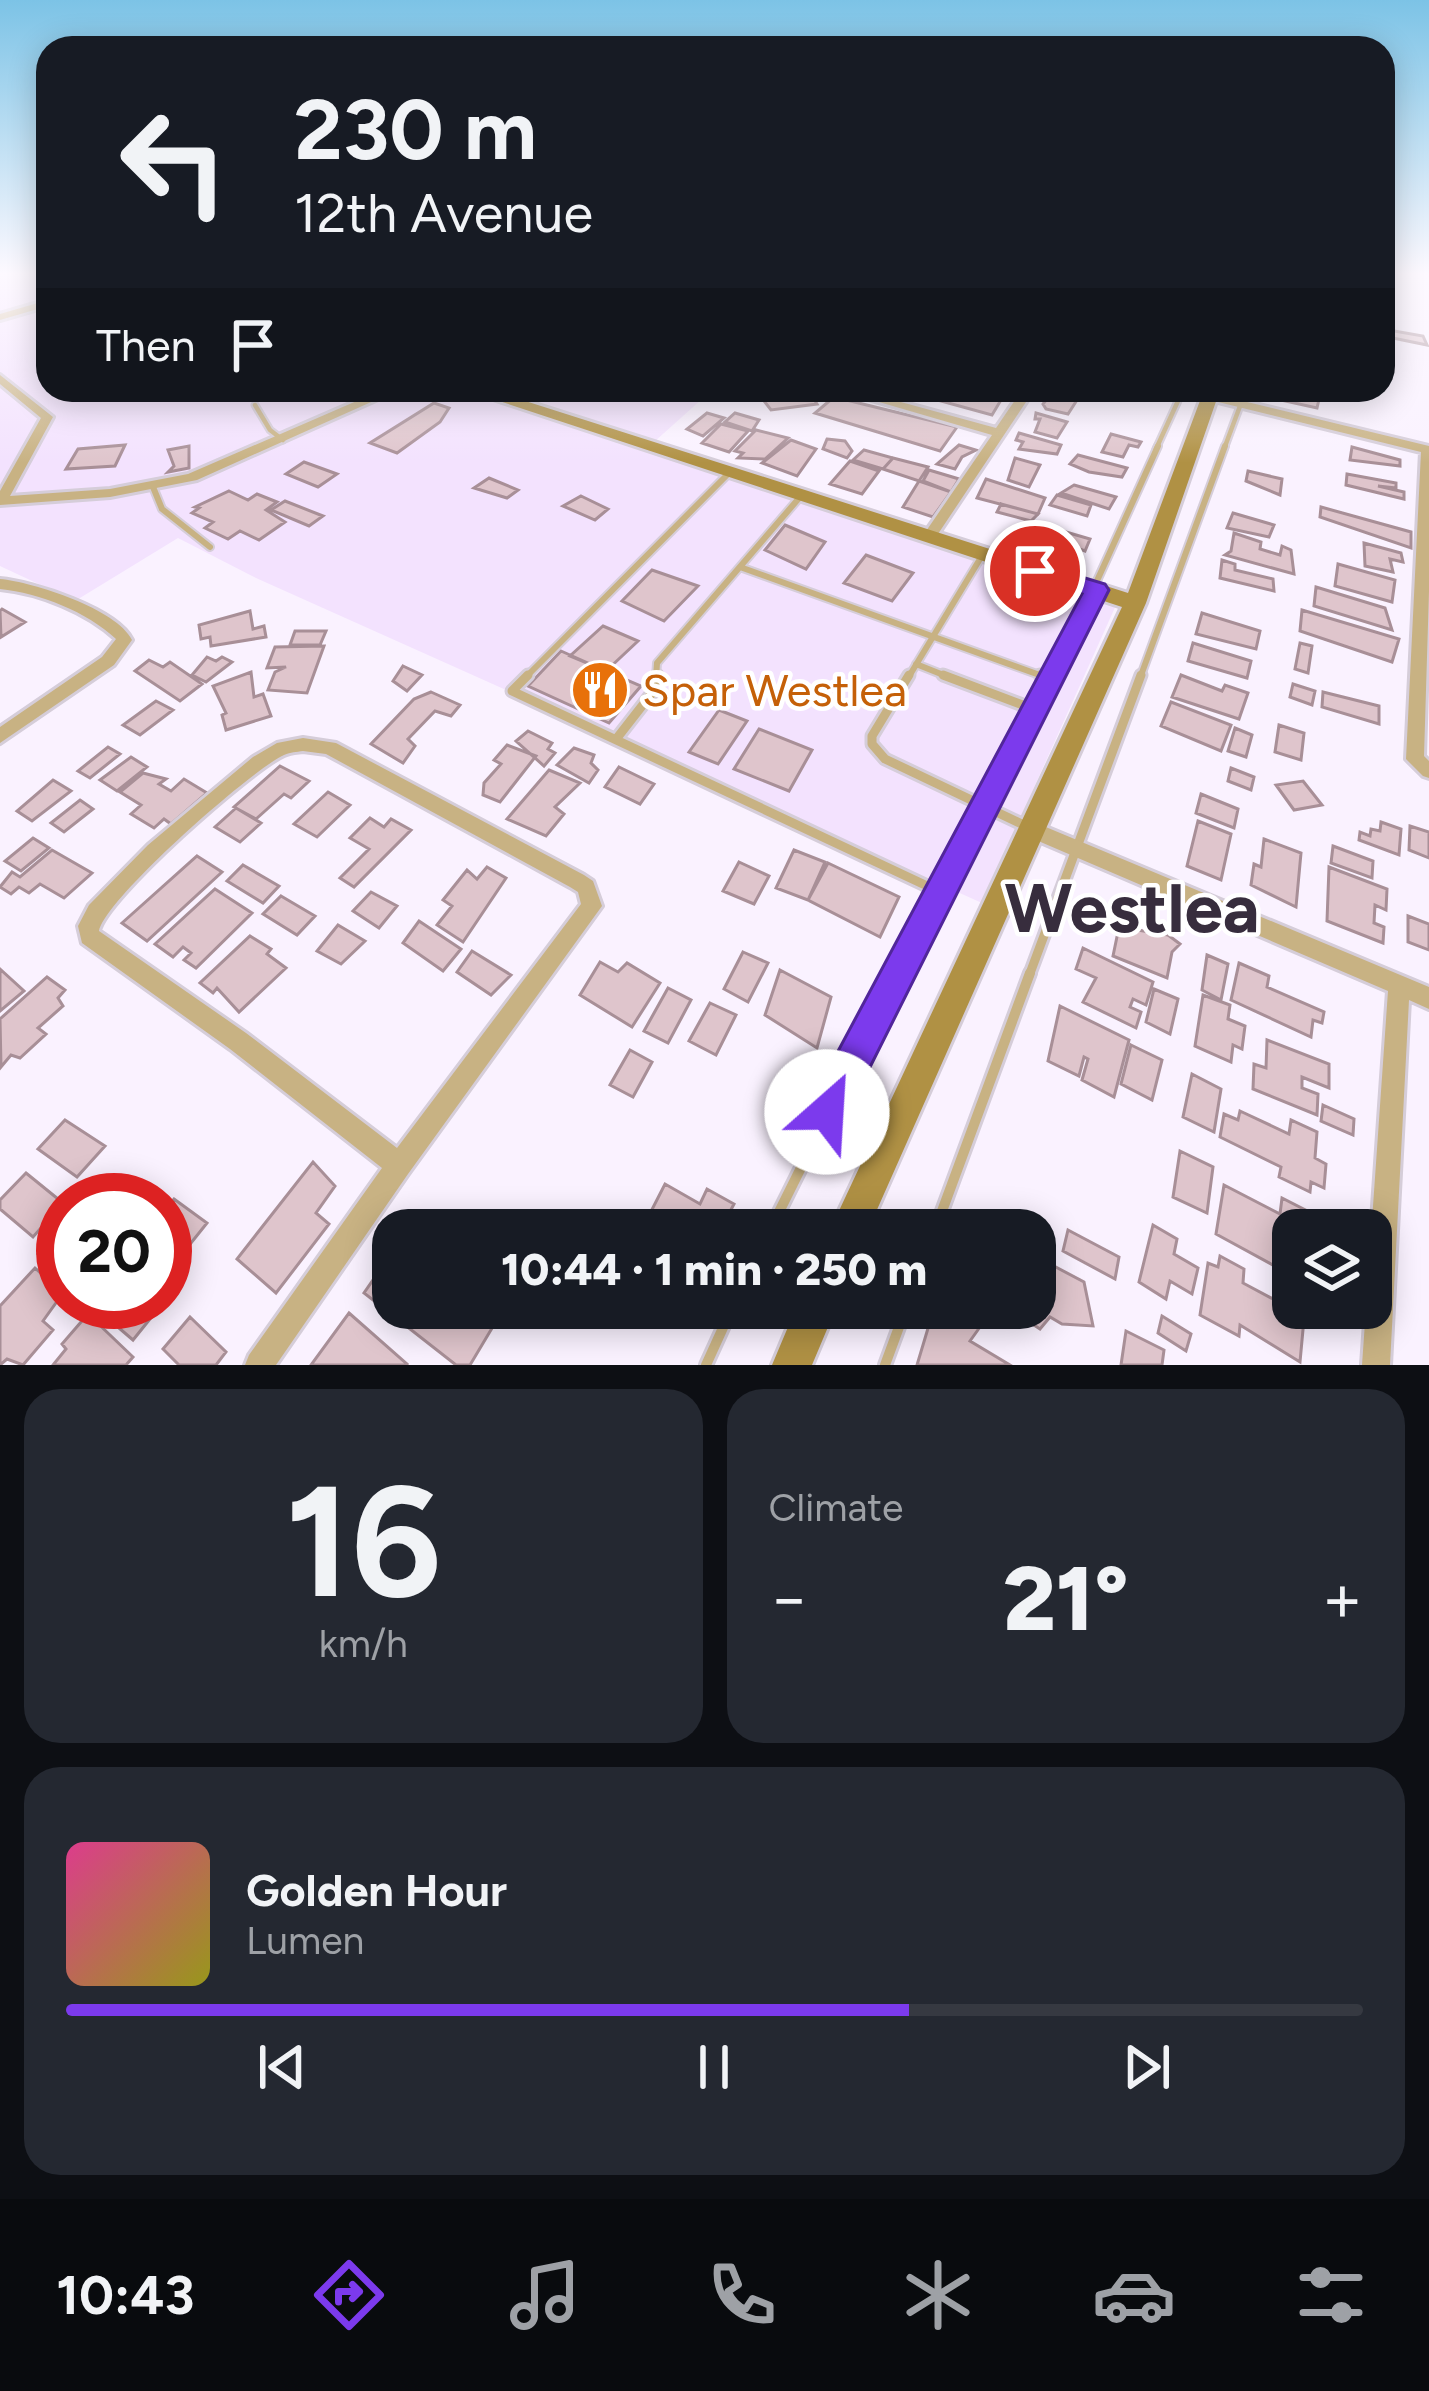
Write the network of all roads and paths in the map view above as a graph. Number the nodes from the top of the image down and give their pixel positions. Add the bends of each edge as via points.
1 (0, 378) edge
2 (360, 402) edge
3 (511, 402) edge
4 (888, 402) edge
5 (1020, 402) edge
6 (1197, 402) edge
7 (1199, 402) edge
8 (1241, 402) edge
9 (1260, 402) edge
10 (255, 405) dead end
11 (1000, 433) junction
12 (284, 441) junction
13 (1428, 450) edge
14 (729, 473) junction
15 (153, 487) junction
16 (800, 497) junction
17 (1, 501) edge
18 (929, 537) junction
19 (1427, 544) edge
20 (211, 547) dead end
21 (983, 554) junction
22 (740, 567) junction
23 (0, 584) edge
24 (1096, 590) junction
25 (1135, 603) junction
26 (934, 635) junction
27 (916, 664) junction
28 (1052, 679) junction
29 (1036, 710) junction
30 (0, 736) edge
31 (617, 738) junction
32 (1429, 771) edge
33 (986, 809) junction
34 (1029, 828) junction
35 (1075, 850) junction
36 (940, 892) junction
37 (1399, 985) junction
38 (1429, 998) edge
39 (399, 1166) junction
40 (781, 1209) edge
41 (858, 1209) edge
42 (943, 1209) edge
43 (722, 1329) edge
44 (807, 1329) edge
45 (898, 1329) edge
46 (259, 1365) edge
47 (706, 1365) edge
48 (792, 1365) edge
49 (885, 1365) edge
50 (1376, 1365) edge

1 - 17 street via 47,417
2 - 12 street
3 - 14 street
4 - 11 street
5 - 11 street
6 - 24 lane
7 - 25 street
8 - 35 lane
9 - 13 street
10 - 12 lane
11 - 18 street
12 - 15 street
13 - 19 street
14 - 16 street
14 - 31 lane via 512,691
15 - 17 street
15 - 20 lane via 162,509
16 - 18 street
16 - 22 lane
18 - 21 street
19 - 32 street via 1415,759
21 - 24 street
21 - 26 lane
22 - 26 lane
22 - 31 lane via 657,663 656,688
23 - 30 street via 74,607 124,640 108,661
24 - 25 street
24 - 28 lane
25 - 34 street
26 - 27 lane
26 - 28 lane
27 - 29 lane
27 - 33 lane via 872,744 885,759
28 - 29 lane
29 - 33 lane
31 - 36 lane
33 - 34 lane
33 - 36 lane
34 - 35 street
34 - 41 street
35 - 37 street
35 - 42 lane
36 - 40 lane
37 - 38 street
37 - 50 street
39 - 39 street via 89,936 101,904 184,827 271,754 297,744 330,748 577,881 592,898 588,917
39 - 46 street
43 - 47 lane
44 - 48 street
45 - 49 lane

